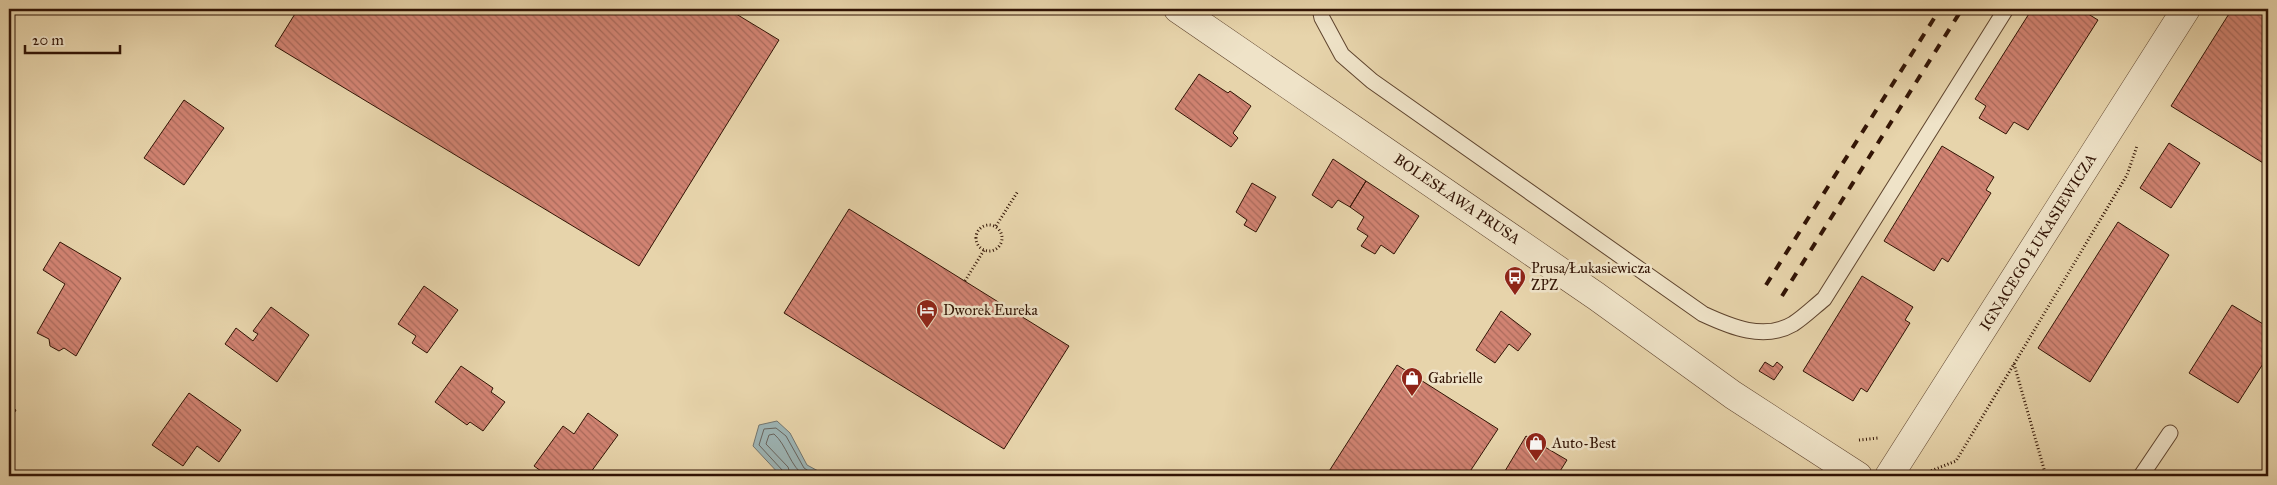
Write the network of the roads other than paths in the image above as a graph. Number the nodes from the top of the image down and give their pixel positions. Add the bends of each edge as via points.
1 (1178, 9) edge
2 (1320, 9) edge
3 (2006, 9) edge
4 (2186, 9) edge
5 (2170, 433) dead end
6 (1904, 474) edge
7 (1858, 476) edge
8 (2141, 476) edge

1 - 7 street, BOLESŁAWA PRUSA via 1596,296 1733,395
2 - 3 lane via 1342,55 1372,80 1703,314 1731,327 1769,333 1792,324 1824,299
4 - 6 street, IGNACEGO ŁUKASIEWICZA
5 - 8 lane

